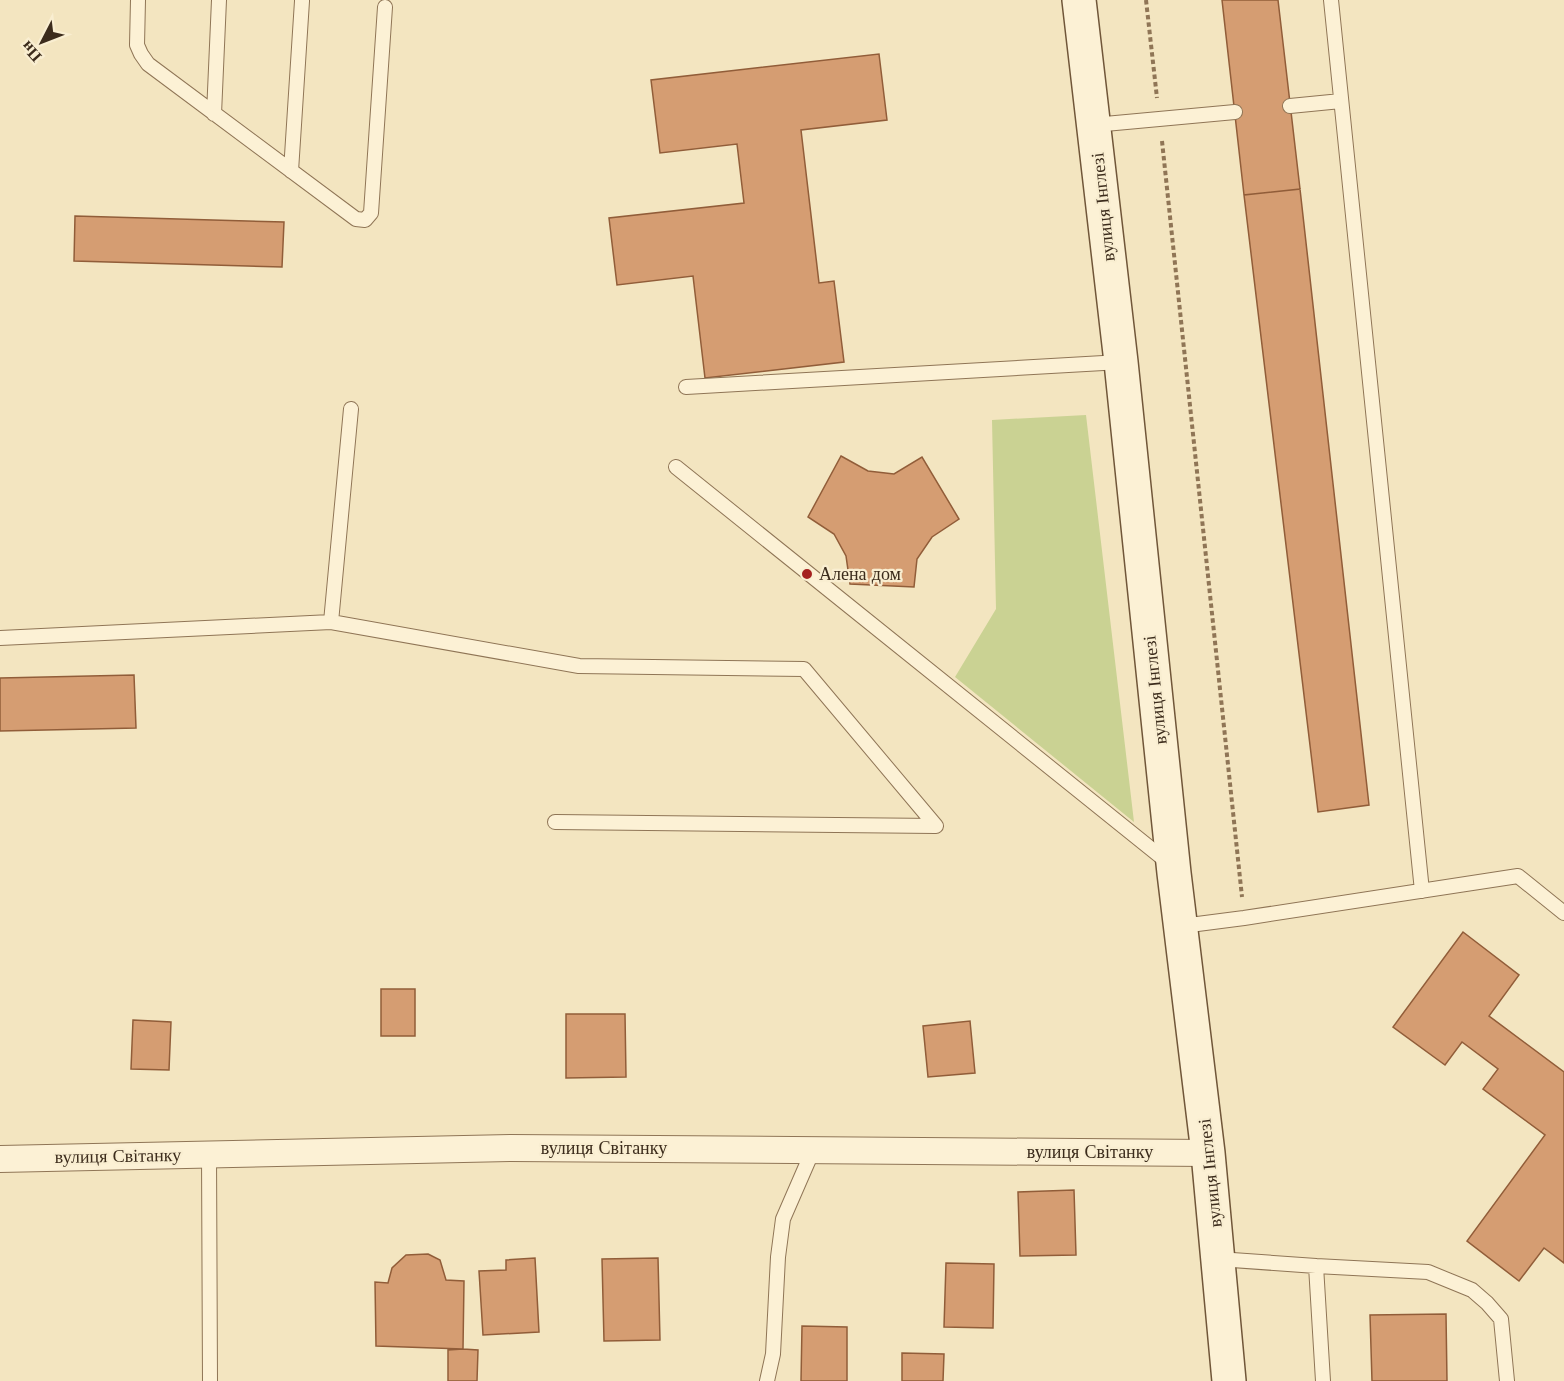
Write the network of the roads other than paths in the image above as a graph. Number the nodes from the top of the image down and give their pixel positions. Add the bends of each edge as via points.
1 (138, 0) edge
2 (219, 0) edge
3 (1079, 0) edge
4 (1331, 0) edge
5 (302, 1) edge
6 (385, 7) dead end
7 (1341, 101) junction
8 (1290, 106) dead end
9 (1234, 112) dead end
10 (214, 114) junction
11 (1094, 125) junction
12 (291, 171) junction
13 (1121, 362) junction
14 (686, 387) dead end
15 (351, 409) dead end
16 (676, 467) dead end
17 (331, 622) junction
18 (0, 638) edge
19 (555, 822) dead end
20 (1174, 867) junction
21 (1422, 891) junction
22 (1564, 913) edge
23 (1182, 926) junction
24 (813, 1150) junction
25 (1208, 1153) junction
26 (209, 1154) junction
27 (0, 1159) edge
28 (1218, 1259) junction
29 (1316, 1266) junction
30 (210, 1381) edge
31 (767, 1381) edge
32 (1229, 1381) edge
33 (1323, 1381) edge
34 (1507, 1381) edge

1 - 10 lane via 137,45 141,54 148,64
2 - 10 lane
3 - 11 main road, вулиця Інглезі
4 - 7 lane
5 - 12 lane
6 - 12 lane via 371,213 364,220 356,219
7 - 8 lane
7 - 21 lane
9 - 11 lane
10 - 12 lane
11 - 13 main road, вулиця Інглезі
13 - 14 lane
13 - 20 main road, вулиця Інглезі
15 - 17 lane
16 - 20 lane
17 - 18 lane
17 - 19 lane via 579,666 804,669 936,826
20 - 23 main road, вулиця Інглезі
21 - 22 lane via 1518,876
21 - 23 lane
23 - 25 main road, вулиця Інглезі
24 - 25 street, вулиця Світанку
24 - 26 street, вулиця Світанку via 511,1148
24 - 31 lane via 783,1219 773,1354
25 - 28 main road, вулиця Інглезі
26 - 27 street, вулиця Світанку
26 - 30 lane
28 - 29 lane
28 - 32 main road, вулиця Інглезі
29 - 33 lane
29 - 34 lane via 1428,1272 1472,1290 1501,1319

